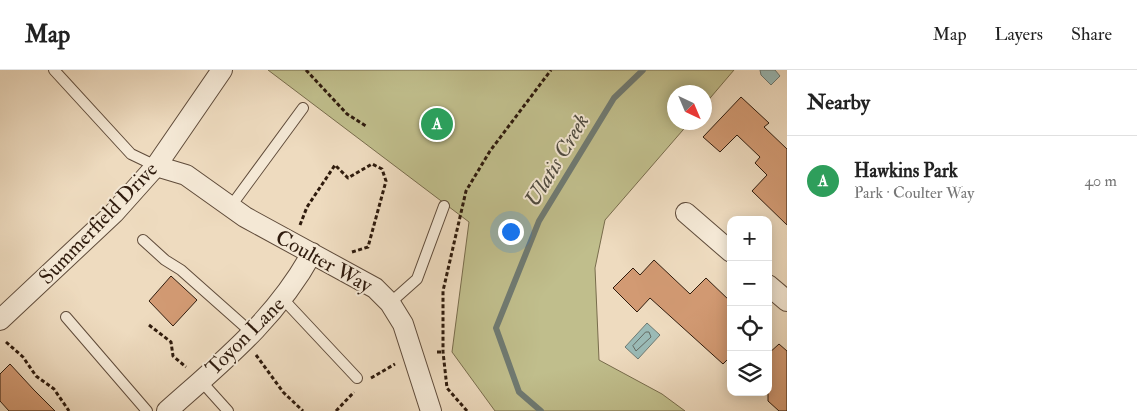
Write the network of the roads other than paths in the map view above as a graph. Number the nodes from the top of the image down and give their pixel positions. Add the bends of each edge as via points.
1 (54, 70) edge
2 (222, 70) edge
3 (303, 108) dead end
4 (156, 166) junction
5 (231, 206) junction
6 (444, 206) dead end
7 (686, 213) dead end
8 (143, 240) dead end
9 (727, 249) edge
10 (312, 253) junction
11 (772, 288) edge
12 (283, 300) junction
13 (787, 301) edge
14 (390, 303) junction
15 (66, 317) dead end
16 (0, 320) edge
17 (248, 337) junction
18 (357, 378) dead end
19 (201, 381) junction
20 (427, 409) edge
21 (147, 411) edge
22 (167, 411) edge
23 (228, 411) edge

1 - 4 lane via 131,154
2 - 4 street, Summerfield Drive
3 - 5 lane
4 - 5 street, Coulter Way via 186,176
4 - 16 street, Summerfield Drive via 114,213
5 - 10 street, Coulter Way
6 - 14 lane via 417,279
7 - 9 street
8 - 17 lane via 181,270
10 - 12 street, Toyon Lane
10 - 14 street, Coulter Way via 376,288
11 - 13 street
12 - 17 street, Toyon Lane
12 - 18 lane
14 - 20 street, Coulter Way via 403,324
15 - 21 lane
17 - 19 street, Toyon Lane
19 - 22 street, Toyon Lane
19 - 23 lane

